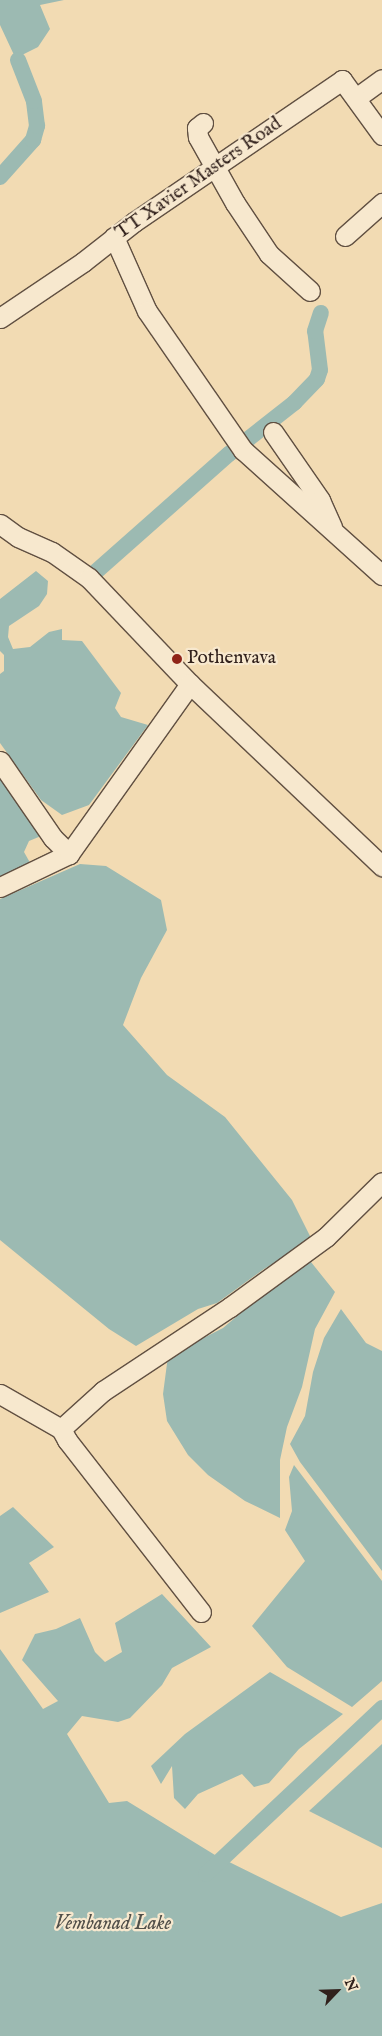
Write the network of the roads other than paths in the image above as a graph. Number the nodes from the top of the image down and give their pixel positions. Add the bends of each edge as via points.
1 (382, 79) edge
2 (356, 98) junction
3 (203, 123) dead end
4 (382, 135) edge
5 (216, 166) junction
6 (382, 203) edge
7 (345, 236) dead end
8 (114, 237) junction
9 (310, 291) dead end
10 (0, 318) edge
11 (273, 432) dead end
12 (0, 524) edge
13 (334, 533) junction
14 (382, 575) edge
15 (190, 684) junction
16 (0, 761) edge
17 (69, 854) junction
18 (382, 866) edge
19 (0, 887) edge
20 (382, 1182) edge
21 (0, 1394) edge
22 (62, 1429) junction
23 (200, 1612) dead end

1 - 2 street
2 - 4 street, TT Xavier Masters Road
2 - 5 street, TT Xavier Masters Road via 342,80
3 - 5 street via 197,128 198,137
5 - 8 street, TT Xavier Masters Road
5 - 9 street via 235,203 269,254
6 - 7 street
8 - 10 street, TT Xavier Masters Road
8 - 13 street via 147,311 239,445
11 - 13 street via 320,500
12 - 15 street via 18,537 52,552 89,578
13 - 14 street
15 - 17 street
15 - 18 street
16 - 17 street via 53,838
17 - 19 street
20 - 22 street via 326,1237 230,1307 103,1391
21 - 22 street
22 - 23 street via 67,1440

